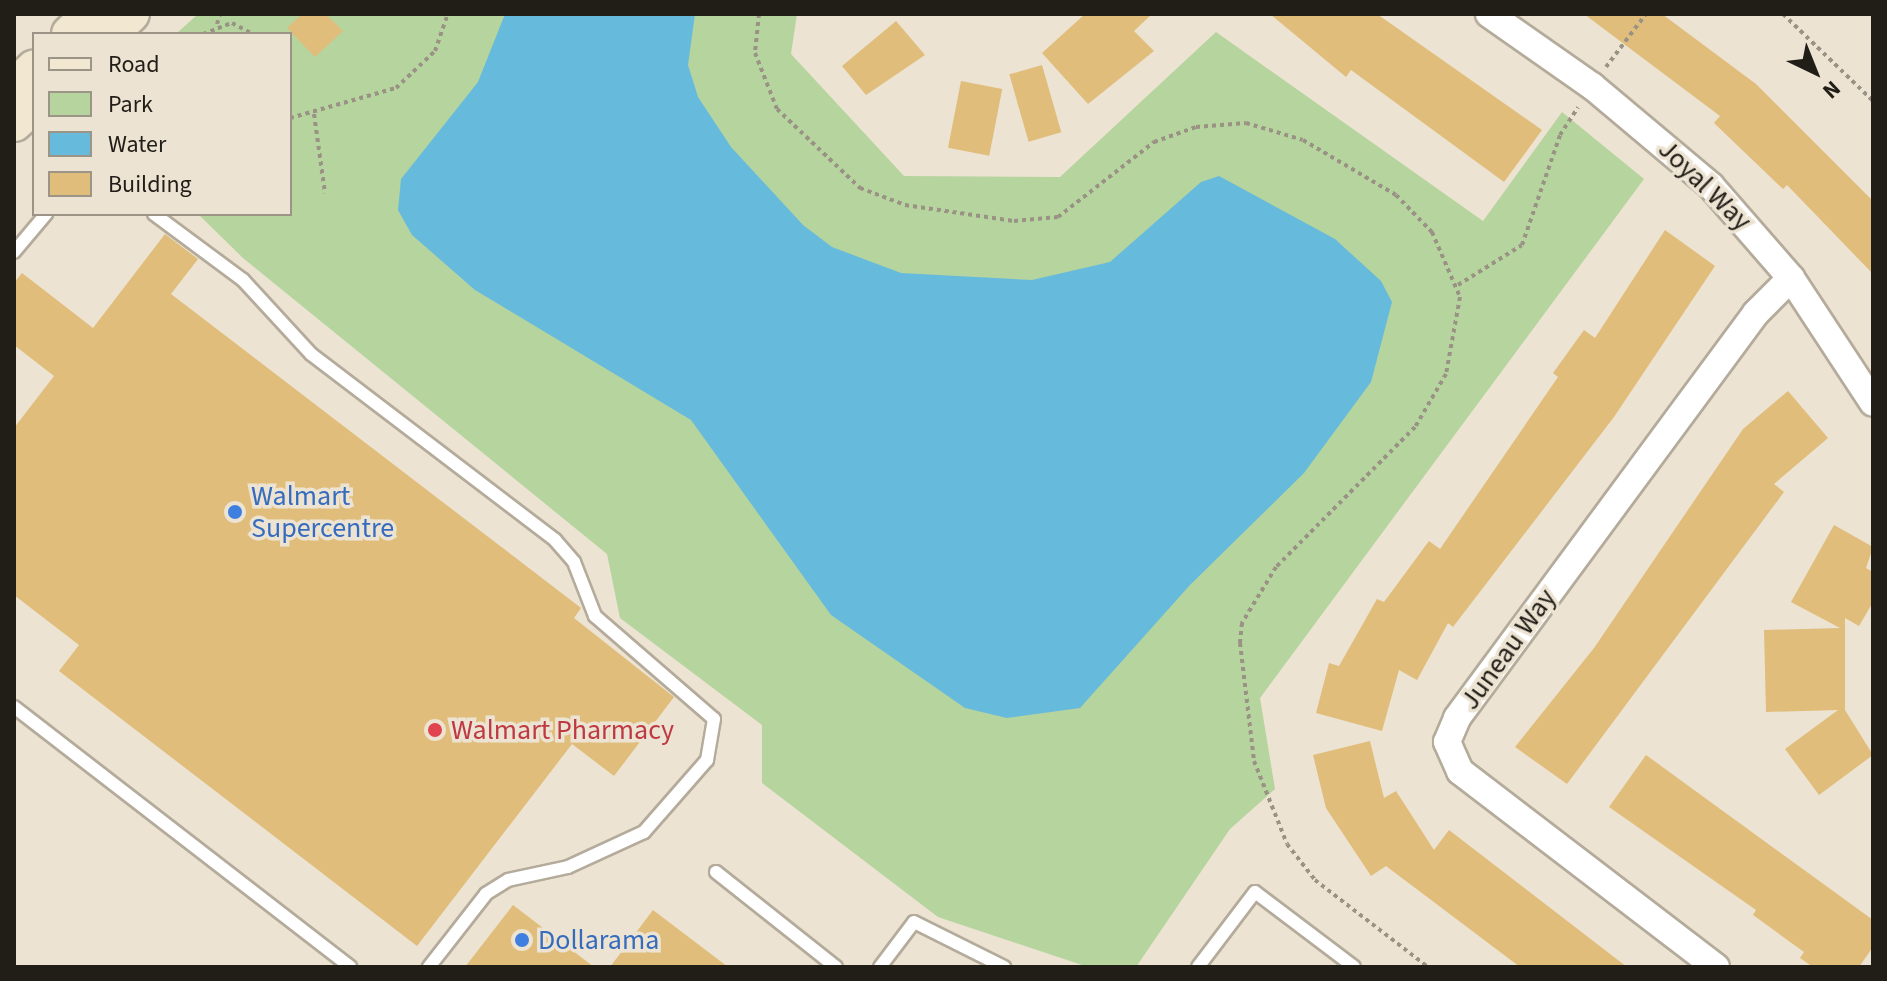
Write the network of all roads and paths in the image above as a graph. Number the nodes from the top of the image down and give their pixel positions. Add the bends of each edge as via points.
1 (91, 14) edge
2 (131, 14) edge
3 (220, 14) edge
4 (448, 14) edge
5 (759, 14) edge
6 (1489, 14) edge
7 (1646, 14) edge
8 (1783, 14) edge
9 (217, 24) junction
10 (72, 32) edge
11 (112, 32) edge
12 (206, 32) edge
13 (249, 32) edge
14 (1602, 73) dead end
15 (25, 87) edge
16 (1583, 99) dead end
17 (1873, 101) edge
18 (314, 114) junction
19 (292, 118) edge
20 (14, 123) edge
21 (325, 193) dead end
22 (44, 216) edge
23 (157, 216) edge
24 (14, 252) edge
25 (1791, 278) junction
26 (1458, 285) junction
27 (1873, 403) edge
28 (14, 707) edge
29 (716, 872) dead end
30 (978, 962) edge
31 (350, 967) edge
32 (429, 967) edge
33 (836, 967) edge
34 (880, 967) edge
35 (1004, 967) edge
36 (1198, 967) edge
37 (1354, 967) edge
38 (1428, 967) edge
39 (1716, 967) edge

1 - 10 main road
2 - 11 main road
3 - 9 path
4 - 18 path via 435,51 396,88
5 - 26 path via 755,53 777,109 835,168 883,198 1037,221 1072,209 1154,142 1220,124 1263,125 1303,140 1396,195 1432,232
6 - 25 street, Joyal Way via 1682,159
7 - 14 path
8 - 17 path
9 - 12 path
9 - 13 path via 232,23
15 - 20 main road
16 - 26 path via 1560,135 1522,245
18 - 19 path
18 - 21 path
22 - 24 lane
23 - 32 lane via 243,280 311,354 555,540 574,562 595,616 714,719 707,760 644,832 581,863 497,887
25 - 27 street, Joyal Way
25 - 39 street, Juneau Way via 1737,338 1457,718 1447,742 1460,771
26 - 38 path via 1458,331 1430,406 1276,567 1242,623 1240,643 1254,761 1287,844 1315,880
28 - 31 lane
29 - 33 lane
30 - 34 lane via 914,922
30 - 35 lane
36 - 37 lane via 1255,892

